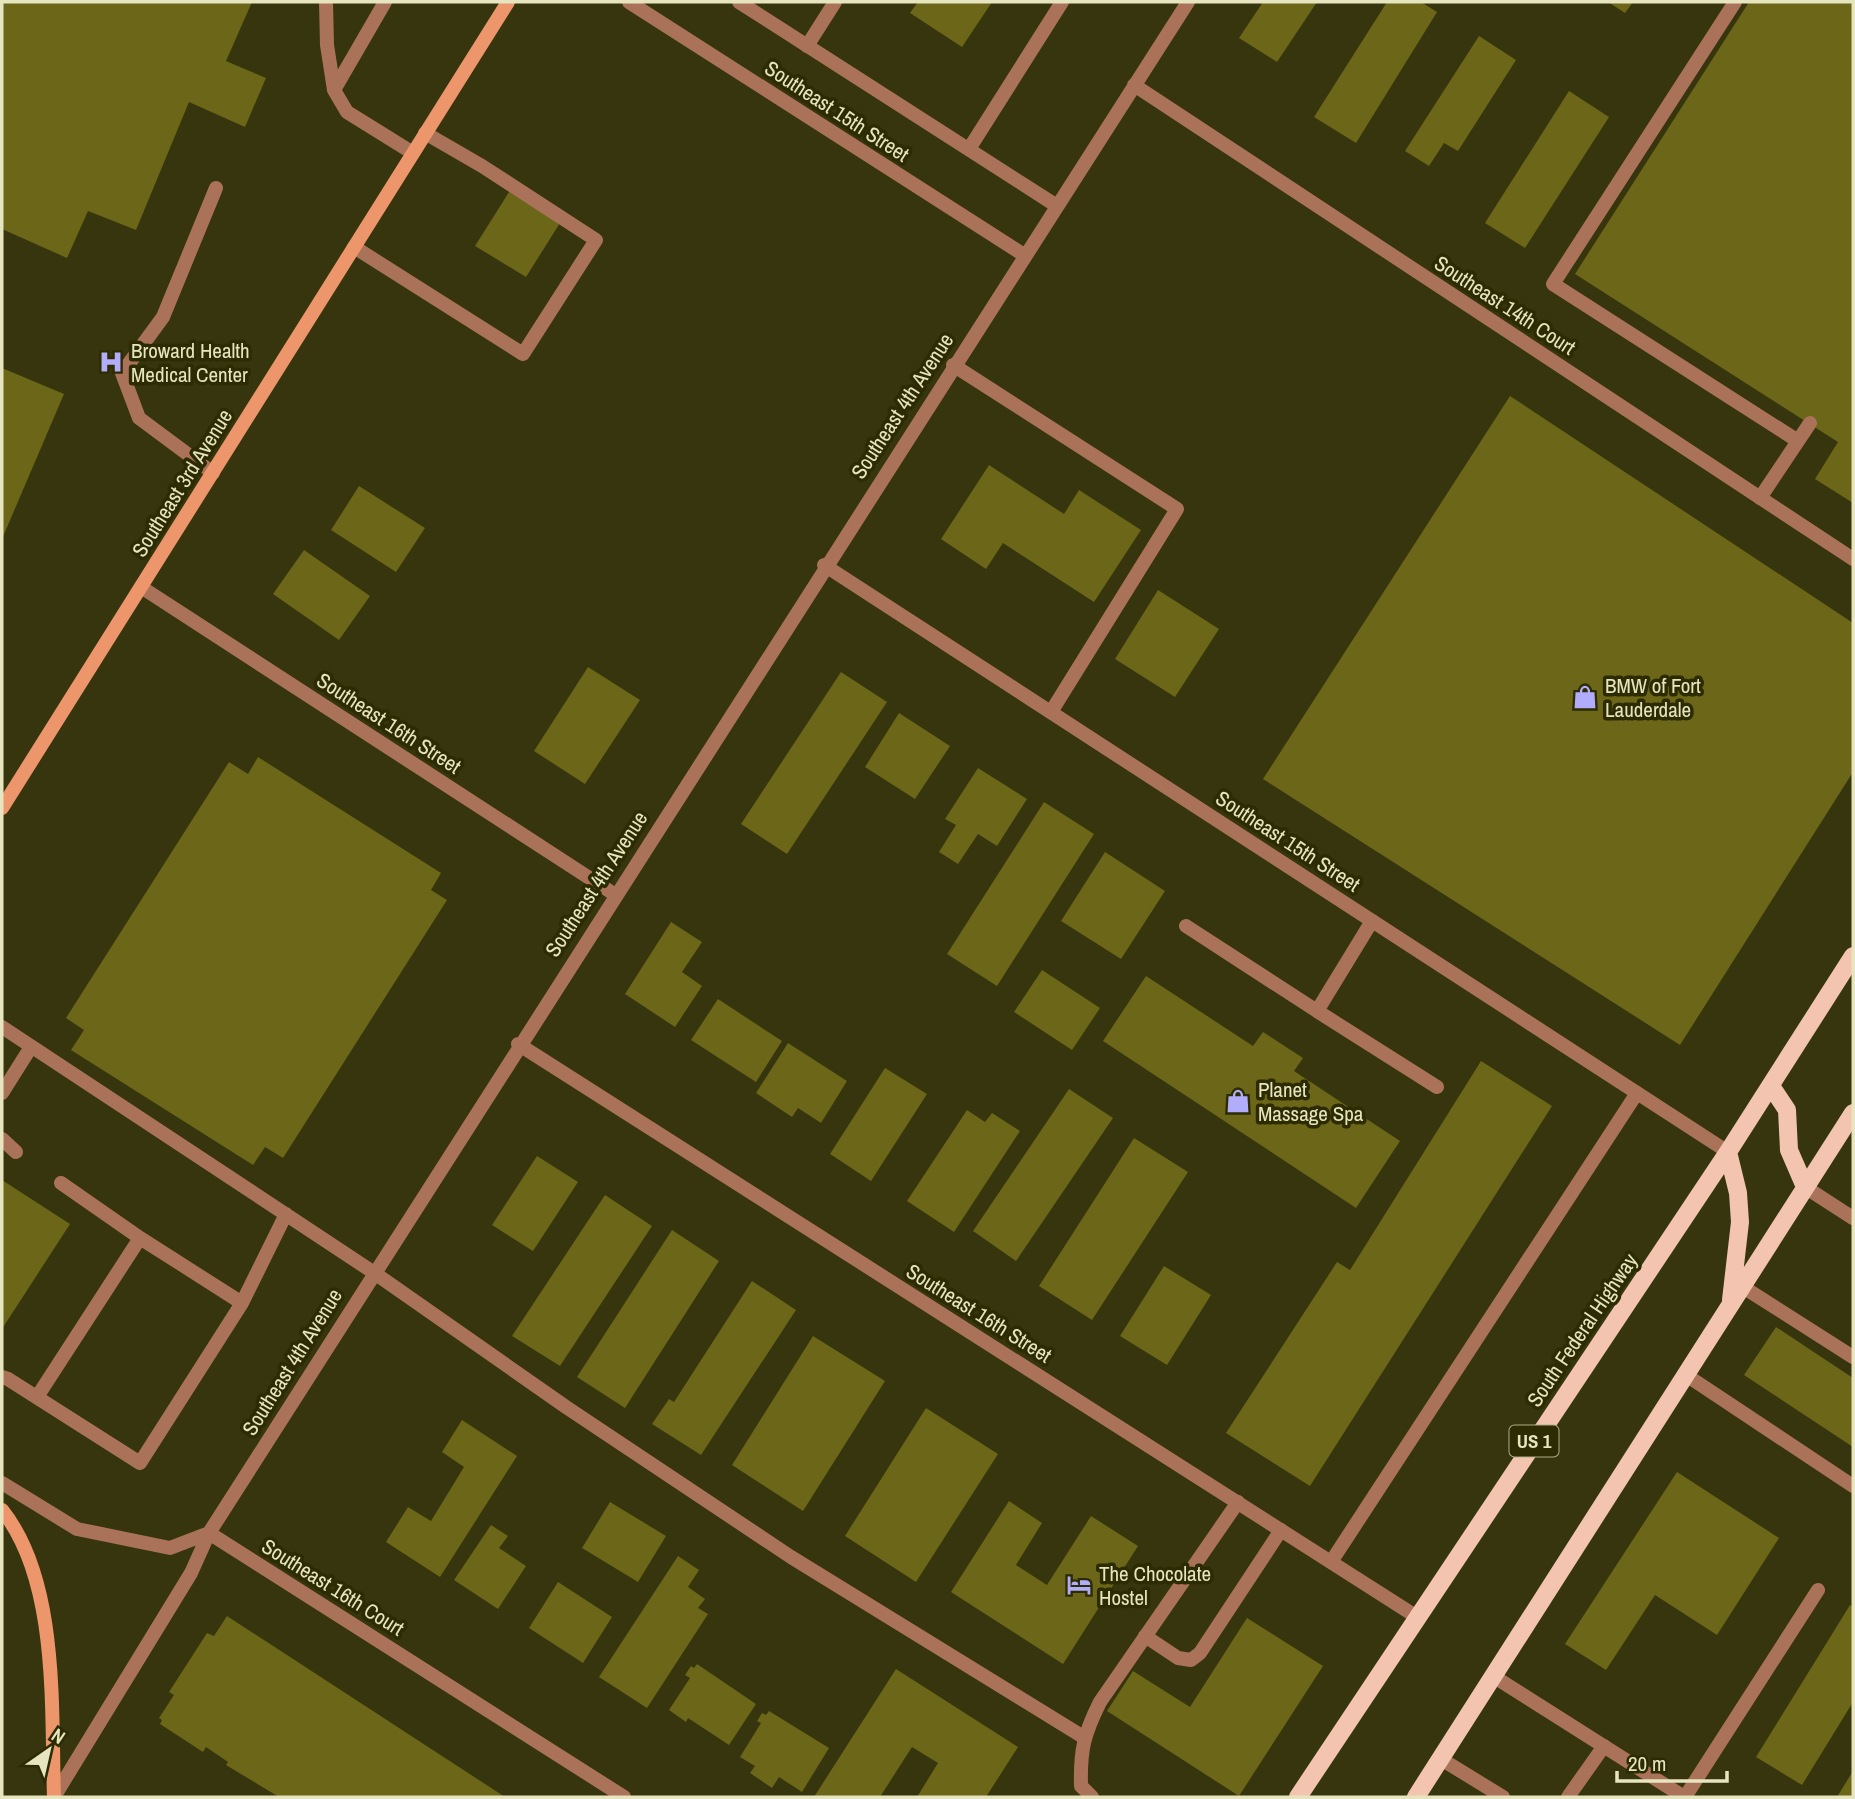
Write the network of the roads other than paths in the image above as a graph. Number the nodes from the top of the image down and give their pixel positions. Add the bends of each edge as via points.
1 (326, 2) edge
2 (385, 2) edge
3 (508, 2) edge
4 (629, 2) edge
5 (739, 2) edge
6 (835, 2) edge
7 (1062, 2) edge
8 (1188, 2) edge
9 (1735, 2) edge
10 (807, 46) junction
11 (1135, 85) junction
12 (334, 90) junction
13 (425, 133) junction
14 (969, 149) junction
15 (413, 153) junction
16 (216, 188) dead end
17 (1057, 206) junction
18 (354, 247) junction
19 (1024, 255) junction
20 (953, 365) junction
21 (1810, 424) dead end
22 (1794, 447) junction
23 (213, 473) junction
24 (1760, 498) junction
25 (1853, 559) edge
26 (824, 565) junction
27 (141, 587) junction
28 (1051, 712) junction
29 (2, 808) edge
30 (614, 894) junction
31 (1372, 921) junction
32 (1186, 926) dead end
33 (1853, 956) edge
34 (1317, 1011) junction
35 (2, 1027) edge
36 (518, 1044) junction
37 (31, 1047) junction
38 (1771, 1086) junction
39 (1437, 1087) dead end
40 (2, 1093) edge
41 (1637, 1093) junction
42 (1853, 1113) edge
43 (2, 1139) edge
44 (16, 1152) dead end
45 (1728, 1152) junction
46 (61, 1183) dead end
47 (1805, 1187) junction
48 (286, 1214) junction
49 (1853, 1218) edge
50 (140, 1238) junction
51 (373, 1272) junction
52 (1743, 1287) junction
53 (242, 1303) junction
54 (1730, 1307) junction
55 (1853, 1357) edge
56 (1686, 1375) junction
57 (2, 1377) edge
58 (37, 1398) junction
59 (2, 1483) edge
60 (1853, 1486) edge
61 (1238, 1502) junction
62 (2, 1510) edge
63 (1281, 1530) junction
64 (209, 1533) junction
65 (1331, 1562) junction
66 (1818, 1590) dead end
67 (1417, 1617) junction
68 (1145, 1636) junction
69 (1493, 1676) junction
70 (1085, 1738) junction
71 (1604, 1746) junction
72 (1441, 1759) junction
73 (54, 1797) edge
74 (624, 1797) edge
75 (1092, 1797) edge
76 (1298, 1797) edge
77 (1416, 1797) edge
78 (1503, 1797) edge
79 (1568, 1797) edge
80 (1684, 1797) edge

1 - 12 street
2 - 12 street
3 - 13 main road, Southeast 3rd Avenue
4 - 19 street, Southeast 15th Street
5 - 10 street, Southeast 15th Street
6 - 10 street
7 - 14 street
8 - 11 street, Southeast 4th Avenue
9 - 22 street via 1553,284
10 - 14 street, Southeast 15th Street
11 - 17 street, Southeast 4th Avenue
11 - 24 street, Southeast 14th Court
12 - 15 street via 347,112
13 - 15 main road, Southeast 3rd Avenue
13 - 18 street via 596,240 523,354
14 - 17 street, Southeast 15th Street
15 - 18 main road, Southeast 3rd Avenue
16 - 23 street via 163,317 122,373 139,418
17 - 19 street, Southeast 4th Avenue
18 - 23 main road, Southeast 3rd Avenue
19 - 20 street, Southeast 4th Avenue
20 - 26 street, Southeast 4th Avenue
20 - 28 street via 1177,509
21 - 22 street
22 - 24 street
23 - 27 main road, Southeast 3rd Avenue
24 - 25 street, Southeast 14th Court
26 - 28 street, Southeast 15th Street
26 - 30 street, Southeast 4th Avenue
27 - 29 main road, Southeast 3rd Avenue
27 - 30 street, Southeast 16th Street
28 - 31 street, Southeast 15th Street
30 - 36 street, Southeast 4th Avenue
31 - 34 street
31 - 41 street, Southeast 15th Street
32 - 34 street
33 - 38 main road, South Federal Highway / US 1
34 - 39 street
35 - 37 street
36 - 51 street, Southeast 4th Avenue
36 - 61 street, Southeast 16th Street
37 - 40 street
37 - 48 street
38 - 45 main road, South Federal Highway / US 1
38 - 47 main road via 1787,1110 1789,1150
41 - 45 street, Southeast 15th Street
41 - 65 street
42 - 47 main road
43 - 44 street
45 - 54 main road via 1740,1222
45 - 67 main road, South Federal Highway / US 1
46 - 50 street
47 - 49 street
47 - 52 main road
48 - 51 street
48 - 53 street
50 - 53 street
50 - 58 street
51 - 64 street, Southeast 4th Avenue
51 - 70 street via 791,1557
52 - 54 main road
52 - 55 street
53 - 58 street via 140,1463
54 - 56 main road
56 - 60 street
56 - 69 main road
57 - 58 street
59 - 64 street via 77,1529 170,1548
61 - 63 street, Southeast 16th Street
61 - 68 street
62 - 73 main road via 17,1528 33,1567 48,1646
63 - 65 street, Southeast 16th Street
63 - 68 street via 1200,1653 1191,1660 1178,1658
64 - 73 street, Southeast 4th Avenue via 191,1573
64 - 74 street, Southeast 16th Court
65 - 67 street, Southeast 16th Street
66 - 80 street
67 - 76 main road, South Federal Highway / US 1
68 - 70 street via 1100,1702
69 - 71 street
69 - 72 main road
70 - 75 street via 1080,1755 1081,1786
71 - 79 street
71 - 80 street
72 - 77 main road
72 - 78 street

